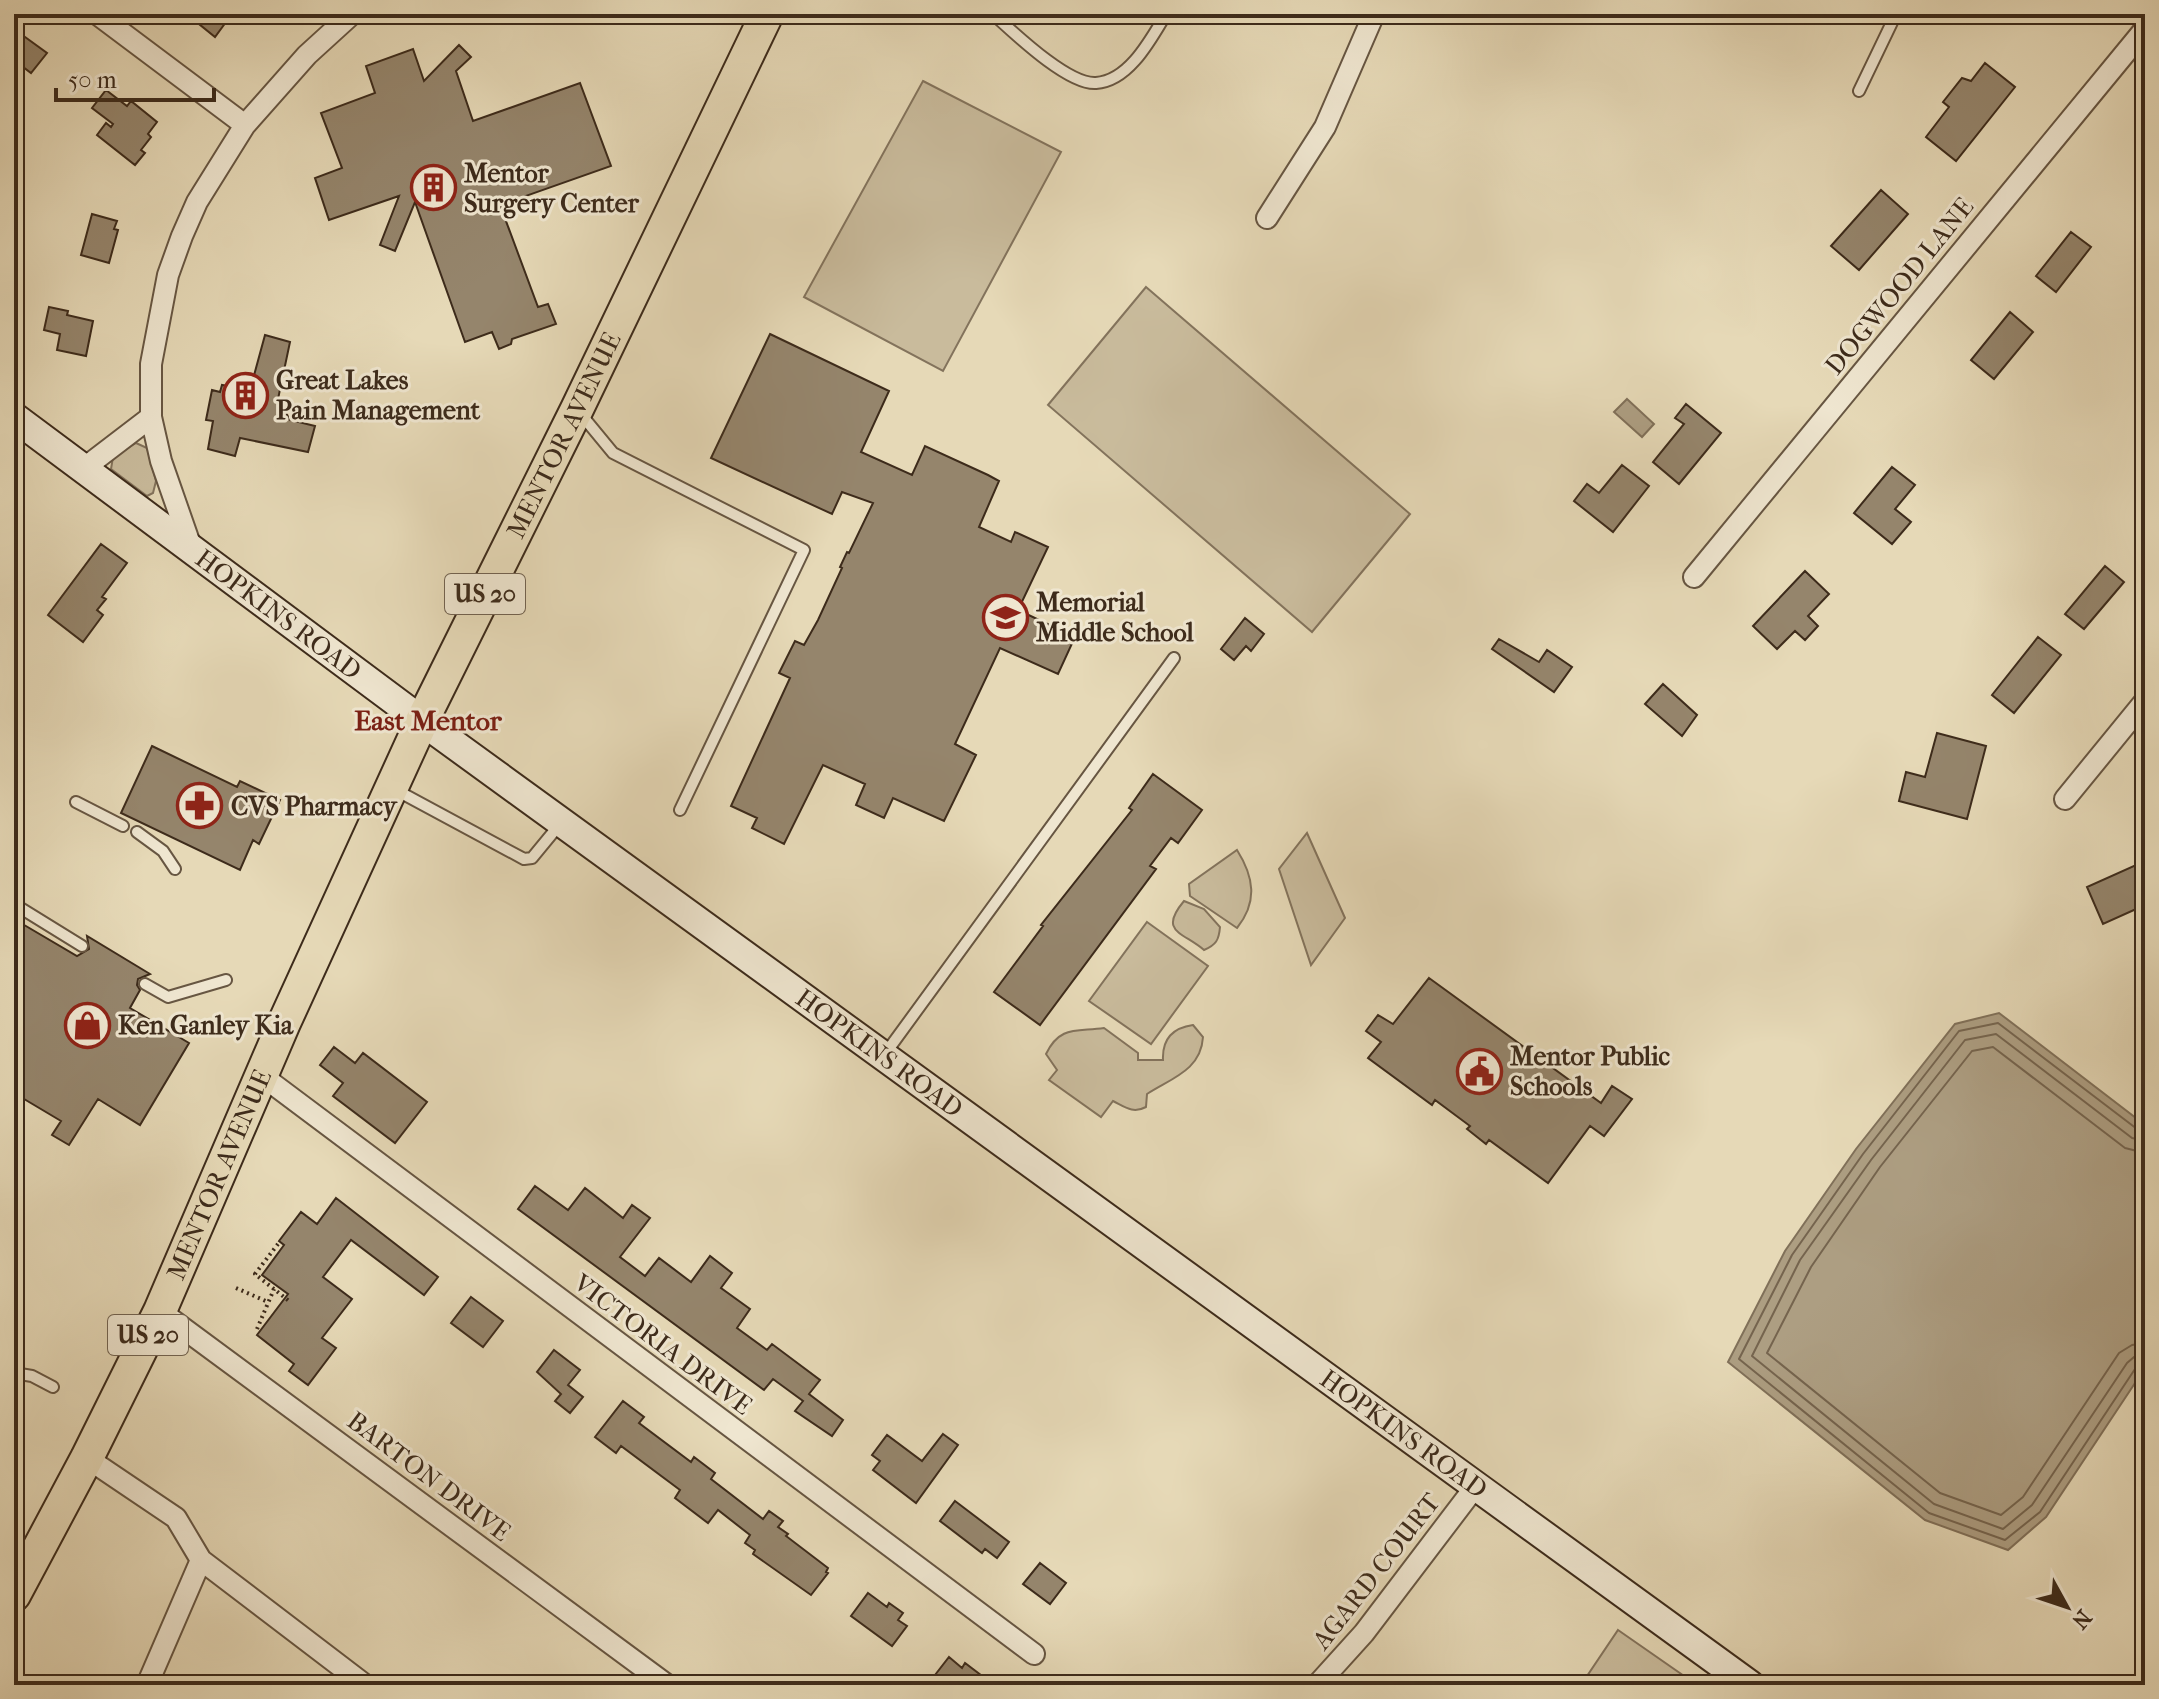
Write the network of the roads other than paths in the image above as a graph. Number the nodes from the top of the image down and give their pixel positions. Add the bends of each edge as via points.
1 (97, 14) edge
2 (352, 14) edge
3 (767, 14) edge
4 (993, 14) edge
5 (1166, 14) edge
6 (1374, 14) edge
7 (1896, 14) edge
8 (2145, 29) edge
9 (1859, 91) dead end
10 (245, 125) junction
11 (1267, 218) dead end
12 (577, 409) junction
13 (14, 417) edge
14 (151, 417) junction
15 (83, 469) junction
16 (192, 550) junction
17 (1694, 577) dead end
18 (1174, 658) dead end
19 (2145, 701) edge
20 (422, 721) junction
21 (391, 788) junction
22 (2065, 799) dead end
23 (76, 802) dead end
24 (680, 810) dead end
25 (561, 822) junction
26 (123, 826) dead end
27 (137, 832) dead end
28 (175, 869) dead end
29 (14, 904) edge
30 (82, 946) dead end
31 (226, 980) dead end
32 (145, 984) dead end
33 (884, 1056) junction
34 (261, 1075) junction
35 (160, 1311) junction
36 (14, 1373) edge
37 (53, 1387) dead end
38 (87, 1458) junction
39 (1475, 1487) junction
40 (201, 1560) junction
41 (14, 1595) edge
42 (1034, 1654) dead end
43 (155, 1681) edge
44 (365, 1685) edge
45 (667, 1685) edge
46 (1317, 1685) edge
47 (1750, 1685) edge

1 - 10 street
2 - 10 street
3 - 12 main road, MENTOR AVENUE / US 20
4 - 5 lane via 1038,54 1078,79 1095,83 1131,64
6 - 11 street via 1325,127
7 - 9 lane
8 - 17 street, DOGWOOD LANE
10 - 14 street via 197,202 168,275 151,364
12 - 20 main road, MENTOR AVENUE / US 20
12 - 24 lane via 613,453 804,550
13 - 15 street, HOPKINS ROAD
14 - 15 street
14 - 16 street
15 - 16 street, HOPKINS ROAD
16 - 20 street, HOPKINS ROAD
18 - 33 lane
19 - 22 street
20 - 21 main road, MENTOR AVENUE / US 20
20 - 25 street, HOPKINS ROAD
21 - 25 lane via 524,859 532,858
21 - 34 main road, MENTOR AVENUE / US 20
23 - 26 lane
25 - 33 street, HOPKINS ROAD
27 - 28 lane via 163,851
29 - 30 lane
31 - 32 lane via 168,997
33 - 39 street, HOPKINS ROAD
34 - 35 main road, MENTOR AVENUE / US 20
34 - 42 street, VICTORIA DRIVE
35 - 38 main road, MENTOR AVENUE / US 20
35 - 45 street, BARTON DRIVE
36 - 37 lane
38 - 40 street via 176,1518
38 - 41 main road, MENTOR AVENUE / US 20
39 - 46 street, AGARD COURT via 1364,1633
39 - 47 street, HOPKINS ROAD
40 - 43 street
40 - 44 street

